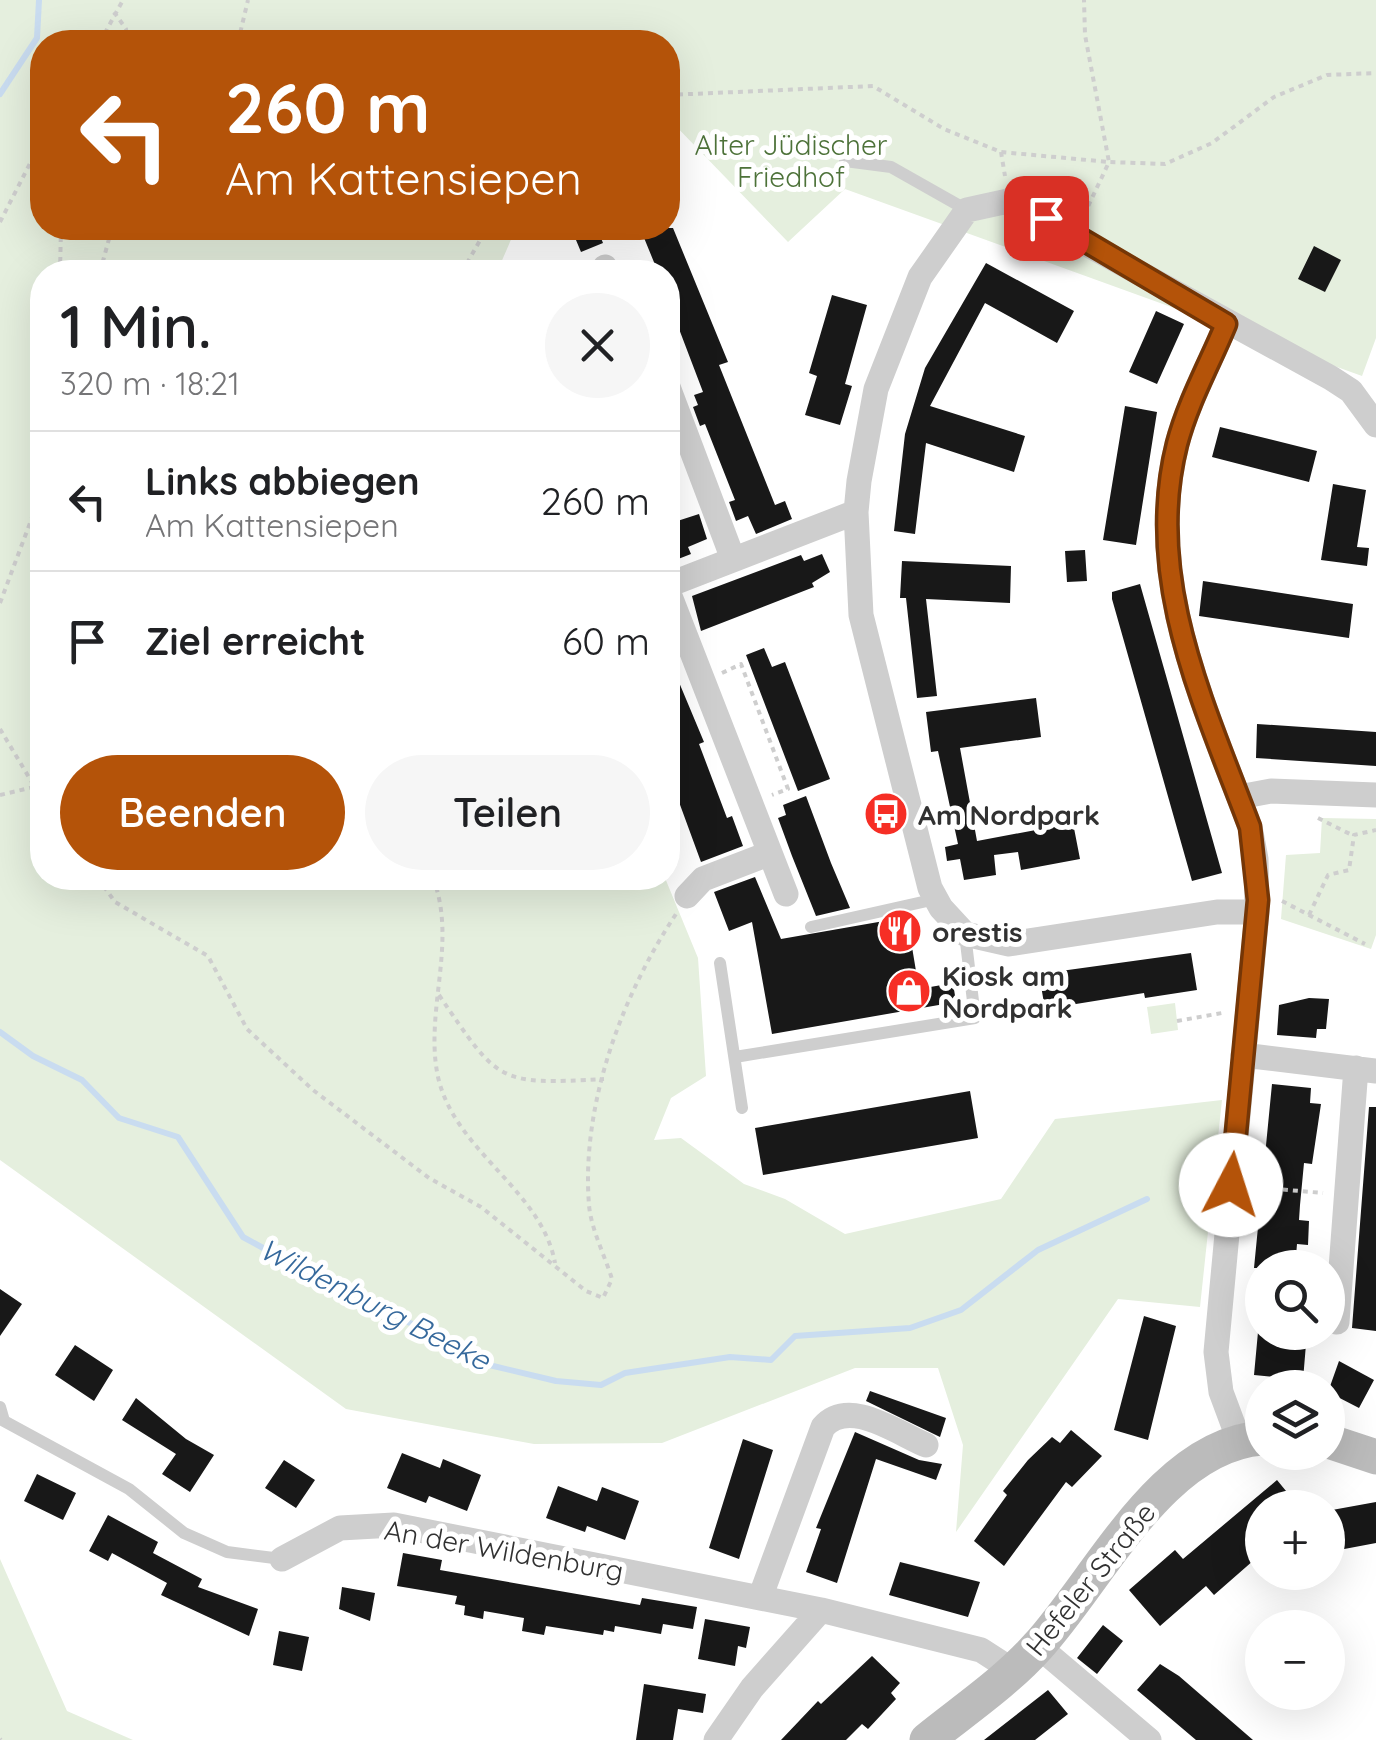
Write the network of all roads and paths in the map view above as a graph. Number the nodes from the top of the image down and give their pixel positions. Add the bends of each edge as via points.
1 (123, 0) edge
2 (248, 0) edge
3 (1084, 0) edge
4 (114, 12) junction
5 (106, 30) edge
6 (126, 30) edge
7 (241, 30) edge
8 (1376, 74) edge
9 (680, 94) edge
10 (845, 161) dead end
11 (1109, 162) junction
12 (30, 163) edge
13 (967, 210) junction
14 (0, 222) edge
15 (1075, 235) junction
16 (1226, 324) junction
17 (680, 418) edge
18 (1376, 425) edge
19 (856, 512) junction
20 (30, 524) edge
21 (734, 559) junction
22 (680, 583) edge
23 (0, 603) edge
24 (680, 621) edge
25 (702, 681) junction
26 (0, 729) edge
27 (30, 780) edge
28 (30, 788) edge
29 (0, 795) edge
30 (1376, 795) edge
31 (1239, 797) junction
32 (749, 804) junction
33 (1318, 821) dead end
34 (1376, 830) edge
35 (1354, 836) junction
36 (768, 854) junction
37 (106, 890) edge
38 (438, 890) edge
39 (933, 893) junction
40 (786, 894) dead end
41 (687, 896) joint
42 (1282, 900) dead end
43 (1256, 912) junction
44 (1309, 914) junction
45 (811, 927) dead end
46 (965, 934) junction
47 (1365, 944) dead end
48 (720, 963) dead end
49 (439, 994) junction
50 (1247, 1008) junction
51 (1177, 1022) dead end
52 (1243, 1055) junction
53 (734, 1057) junction
54 (1366, 1070) edge
55 (604, 1079) junction
56 (742, 1108) dead end
57 (1231, 1185) junction
58 (1311, 1192) dead end
59 (1345, 1259) edge
60 (555, 1266) junction
61 (0, 1407) edge
62 (1245, 1429) edge
63 (1245, 1443) edge
64 (926, 1445) dead end
65 (1345, 1445) edge
66 (1374, 1451) edge
67 (282, 1559) joint
68 (760, 1598) junction
69 (820, 1610) junction
70 (1038, 1646) junction
71 (1012, 1670) junction
72 (716, 1740) edge
73 (927, 1740) edge
74 (1149, 1740) edge

1 - 4 path
2 - 7 path
3 - 11 path
4 - 5 path
4 - 6 path
8 - 11 path via 1327,75 1274,96 1212,144 1165,164
9 - 11 path via 873,86 944,129 1001,152
10 - 13 lane via 891,167
11 - 15 path
12 - 14 path
13 - 15 street via 1008,201
13 - 19 street via 920,277 876,389
15 - 16 street
16 - 18 street via 1351,390
16 - 31 street via 1177,444 1164,534 1175,612
17 - 21 street
19 - 21 street
19 - 39 street via 861,615
20 - 23 path
21 - 22 street
24 - 25 street
25 - 32 street
25 - 32 path via 742,664 788,789
26 - 27 path
28 - 29 path
30 - 31 street via 1270,791
31 - 43 street via 1256,858
32 - 36 street
33 - 35 path
34 - 35 path
35 - 44 path via 1349,870 1328,875
36 - 40 street
36 - 41 street via 703,880
37 - 60 path via 115,902 208,956 247,1029 313,1090
38 - 49 path via 444,955
39 - 45 lane
39 - 46 street
41 - 55 path via 650,954
42 - 44 path
43 - 46 street via 1217,912 1009,944
43 - 50 street
44 - 47 path
46 - 53 lane via 975,1018
48 - 53 lane
49 - 55 path via 489,1066 528,1083
49 - 60 path via 438,1077 457,1124 550,1234
50 - 51 path
50 - 52 street
52 - 54 street
52 - 57 street
53 - 56 lane
54 - 59 street
55 - 60 path via 594,1116 589,1207 612,1279 604,1298
57 - 58 path
57 - 62 street via 1216,1352 1221,1392
61 - 67 lane, An der Wildenburg via 4,1421 130,1489 184,1533 228,1552
63 - 70 main road, Hefeler Straße via 1196,1463 1168,1484
64 - 68 street via 849,1412 833,1416
65 - 66 main road
67 - 68 street, An der Wildenburg via 340,1528 394,1525
68 - 69 street, An der Wildenburg
69 - 71 street, An der Wildenburg via 981,1650
69 - 72 street
70 - 71 main road, Hefeler Straße
70 - 74 street
71 - 73 main road, Hefeler Straße

